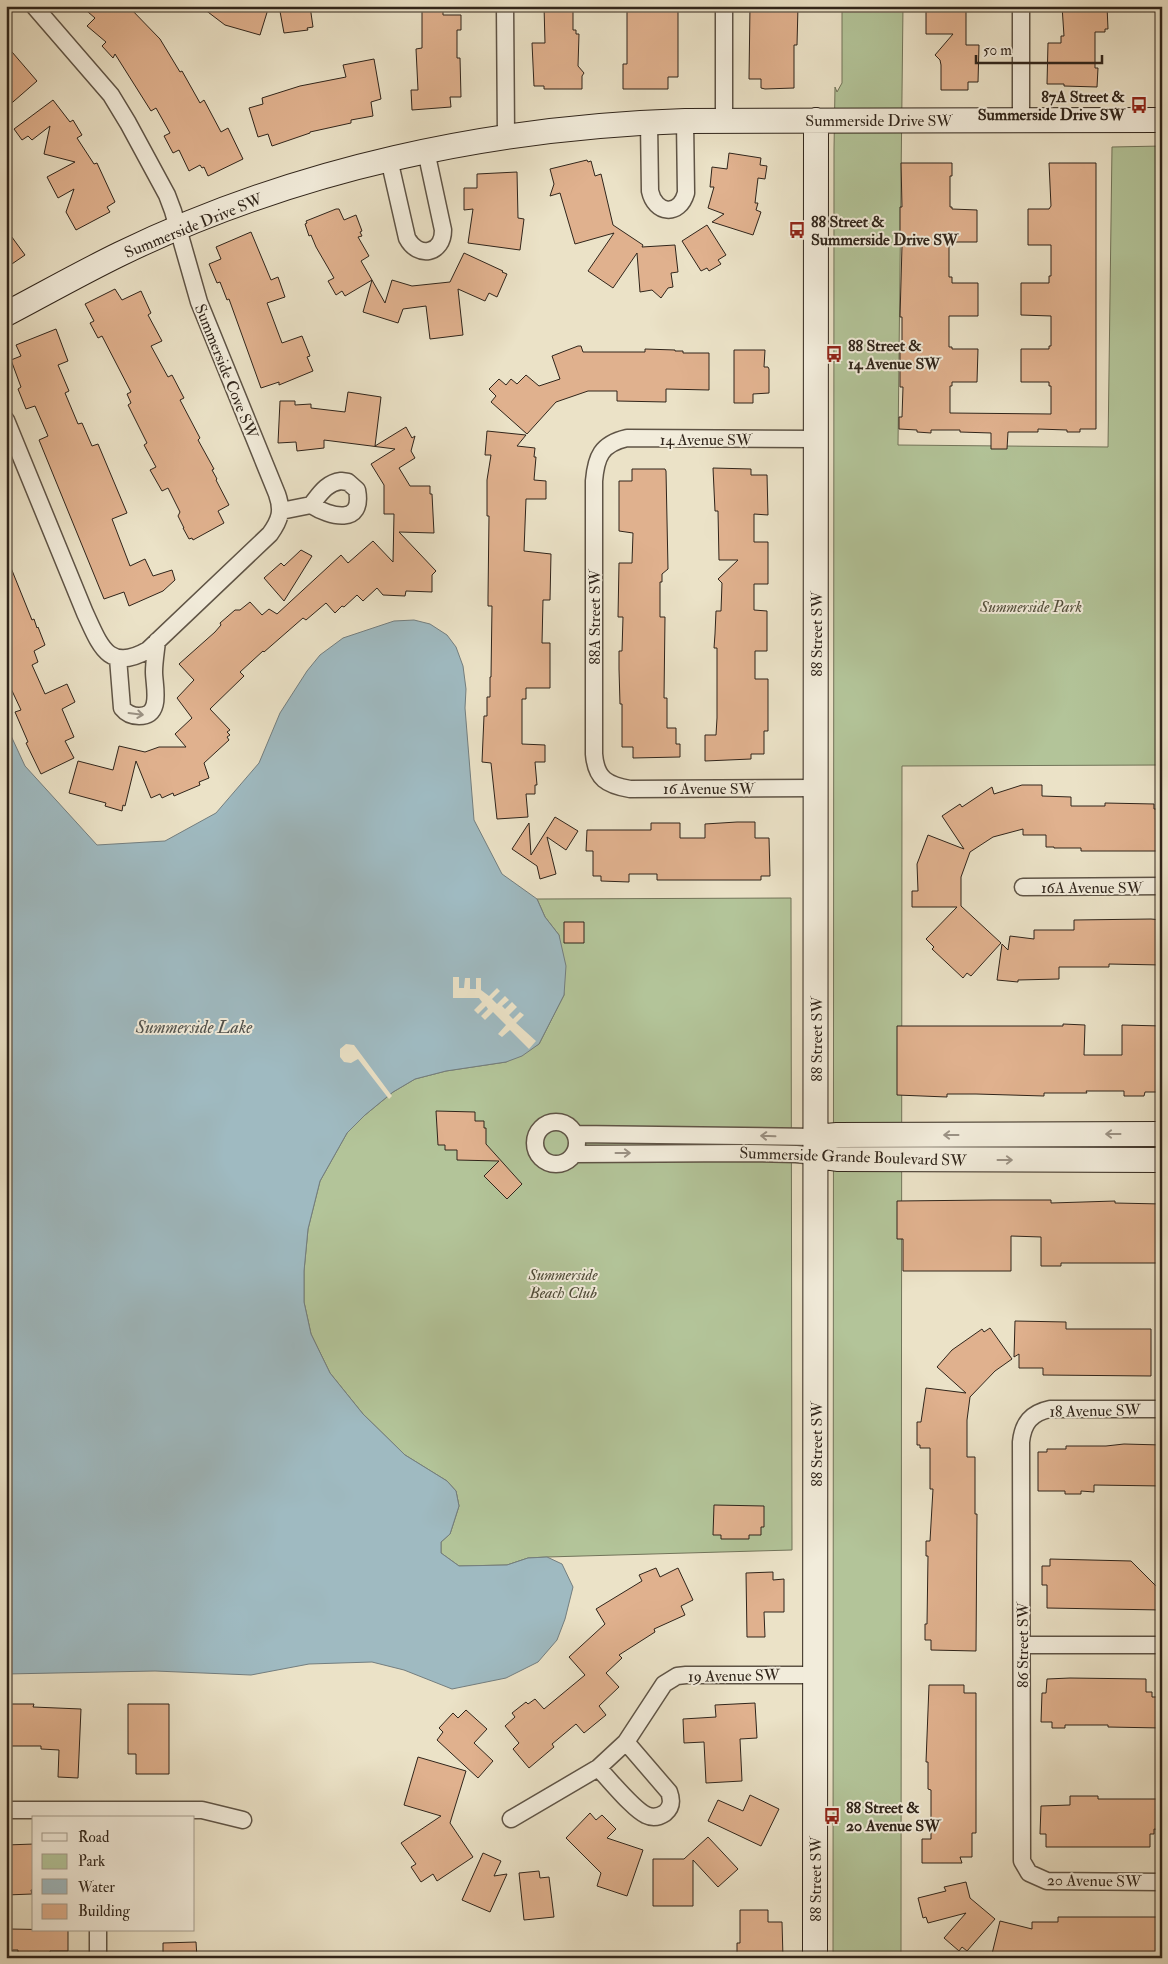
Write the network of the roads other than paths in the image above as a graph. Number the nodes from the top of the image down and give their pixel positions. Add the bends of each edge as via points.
1 (34, 6) edge
2 (505, 6) edge
3 (724, 6) edge
4 (1020, 6) edge
5 (724, 120) junction
6 (816, 120) junction
7 (1021, 120) junction
8 (1162, 120) edge
9 (685, 121) junction
10 (649, 122) junction
11 (506, 136) junction
12 (426, 151) junction
13 (389, 160) junction
14 (177, 229) junction
15 (6, 314) edge
16 (6, 420) edge
17 (816, 439) junction
18 (601, 453) joint
19 (311, 506) dead end
20 (281, 511) junction
21 (157, 641) junction
22 (118, 658) junction
23 (604, 779) joint
24 (816, 788) junction
25 (1162, 886) edge
26 (1023, 887) dead end
27 (575, 1134) junction
28 (1162, 1134) edge
29 (816, 1147) junction
30 (574, 1154) junction
31 (1162, 1160) edge
32 (1162, 1409) edge
33 (1030, 1418) joint
34 (1022, 1645) junction
35 (1162, 1645) edge
36 (816, 1675) junction
37 (626, 1742) junction
38 (598, 1768) junction
39 (6, 1810) edge
40 (98, 1814) edge
41 (511, 1819) dead end
42 (243, 1820) dead end
43 (1029, 1873) joint
44 (1162, 1882) edge
45 (98, 1932) edge
46 (98, 1958) edge
47 (815, 1958) edge

1 - 14 street, Summerside Cove SW via 111,95 167,195
2 - 11 street
3 - 5 street
4 - 7 street
5 - 6 street, Summerside Drive SW
5 - 9 street, Summerside Drive SW
6 - 7 street, Summerside Drive SW
6 - 17 street, 88 Street SW
7 - 8 street, Summerside Drive SW
9 - 10 street, Summerside Drive SW
9 - 10 street via 686,193 684,201 671,210 656,205 652,199
10 - 11 street, Summerside Drive SW
11 - 12 street, Summerside Drive SW
12 - 13 street, Summerside Drive SW
12 - 13 street via 443,236 438,246 426,252 414,248 407,238
13 - 14 street, Summerside Drive SW via 284,189
14 - 15 street, Summerside Drive SW via 113,258
14 - 20 street, Summerside Cove SW via 199,302 278,494
16 - 22 street via 88,620 105,652
17 - 18 street, 14 Avenue SW via 627,438 612,443
17 - 24 street, 88 Street SW
18 - 23 street, 88A Street SW via 594,481 594,754 597,772
19 - 20 street
20 - 21 street via 270,534
21 - 22 street via 137,656
22 -> 21 street via 122,708 132,715 146,715 155,703
23 - 24 street, 16 Avenue SW via 630,789
24 - 29 street, 88 Street SW
25 - 26 street, 16A Avenue SW
29 -> 27 street, Summerside Grande Boulevard SW
27 - 30 street via 577,1148
27 - 30 street, Summerside Grande Boulevard SW via 565,1124 552,1122 540,1129 535,1142 538,1156 550,1164 564,1163
28 -> 29 street, Summerside Grande Boulevard SW via 847,1135
30 -> 29 street, Summerside Grande Boulevard SW via 796,1154
29 -> 31 street, Summerside Grande Boulevard SW via 837,1159
29 - 36 street, 88 Street SW
32 - 33 street, 18 Avenue SW via 1050,1409
33 - 34 street, 86 Street SW via 1022,1431 1021,1442
34 - 35 street
34 - 43 street, 86 Street SW via 1021,1855
36 - 37 street, 19 Avenue SW via 677,1676 664,1684
36 - 47 street, 88 Street SW
37 - 38 street, 19 Avenue SW
37 - 38 street via 669,1792 671,1802 666,1812 659,1816 646,1815
38 - 41 street, 19 Avenue SW
39 - 40 street
40 - 42 street via 202,1810
43 - 44 street, 20 Avenue SW via 1047,1881
45 - 46 street

